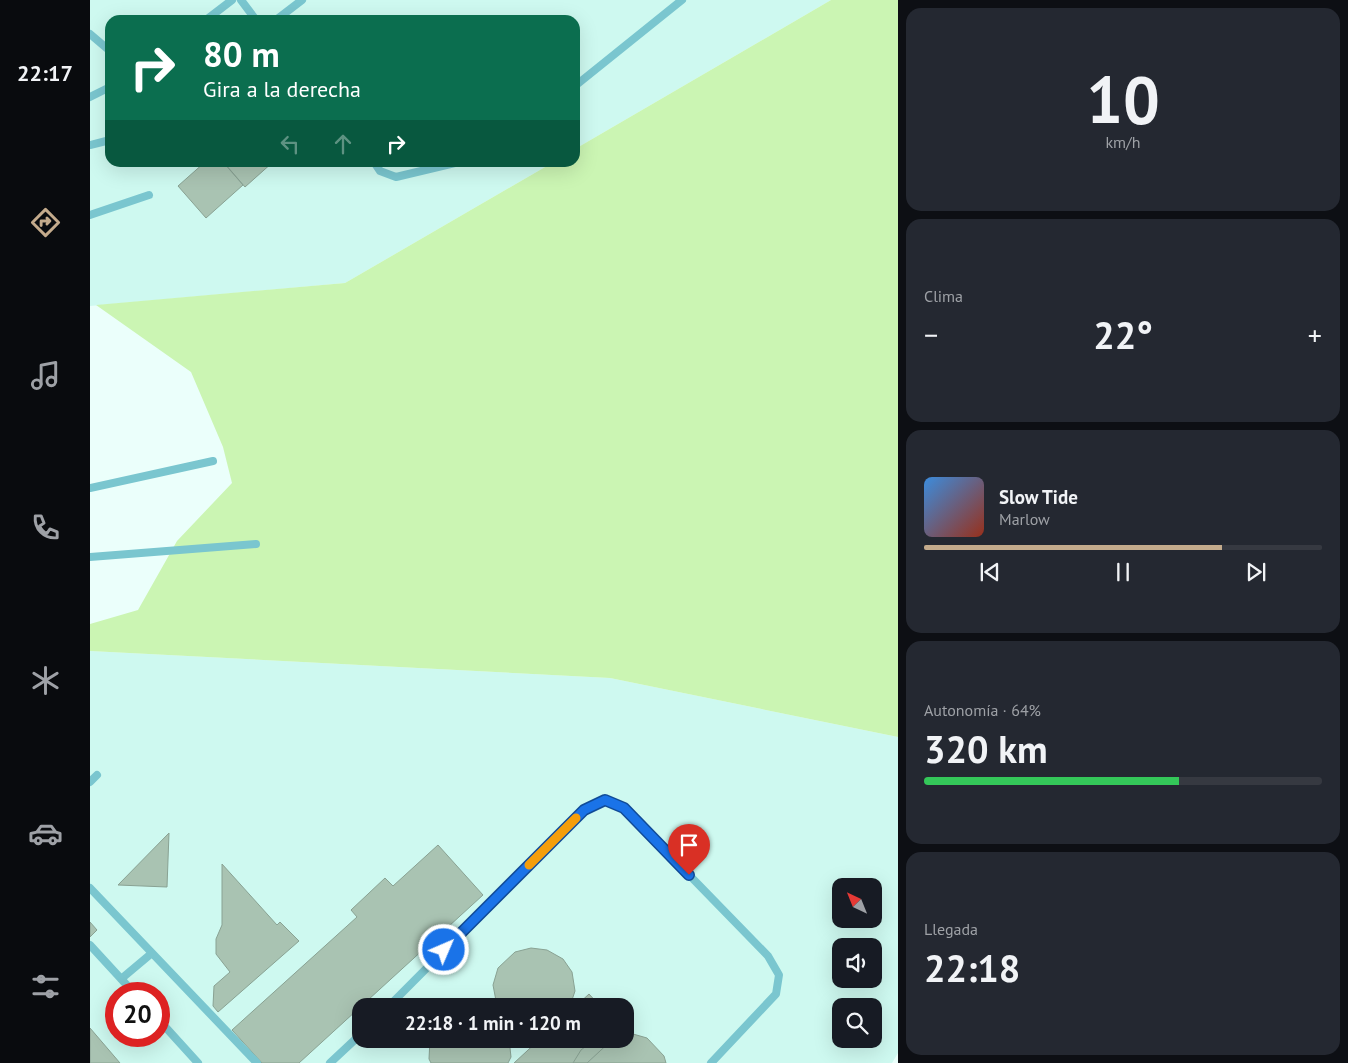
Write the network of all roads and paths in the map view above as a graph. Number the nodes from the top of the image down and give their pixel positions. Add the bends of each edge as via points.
1 (232, 0) edge
2 (241, 0) edge
3 (302, 0) edge
4 (682, 0) edge
5 (212, 15) edge
6 (252, 15) edge
7 (282, 15) edge
8 (90, 34) edge
9 (105, 46) edge
10 (580, 82) edge
11 (105, 90) edge
12 (90, 97) edge
13 (105, 141) edge
14 (90, 145) edge
15 (378, 167) edge
16 (438, 167) edge
17 (149, 195) dead end
18 (90, 215) edge
19 (213, 461) dead end
20 (90, 488) edge
21 (256, 544) dead end
22 (90, 557) edge
23 (97, 775) dead end
24 (90, 782) edge
25 (90, 888) edge
26 (90, 945) edge
27 (152, 953) junction
28 (121, 978) junction
29 (124, 982) edge
30 (397, 998) edge
31 (170, 1032) edge
32 (352, 1042) edge
33 (198, 1063) edge
34 (256, 1063) edge
35 (330, 1063) edge
36 (711, 1063) edge

1 - 5 lane
2 - 6 lane
3 - 7 lane
4 - 10 lane
8 - 9 lane
11 - 12 lane
13 - 14 lane
15 - 16 lane via 396,177
17 - 18 lane
19 - 20 lane
21 - 22 lane
23 - 24 lane
25 - 27 lane
26 - 28 lane
27 - 28 lane
27 - 34 lane
28 - 29 lane
30 - 36 lane via 584,810 605,800 624,808 768,956 779,974 776,994
31 - 33 lane
32 - 35 lane

